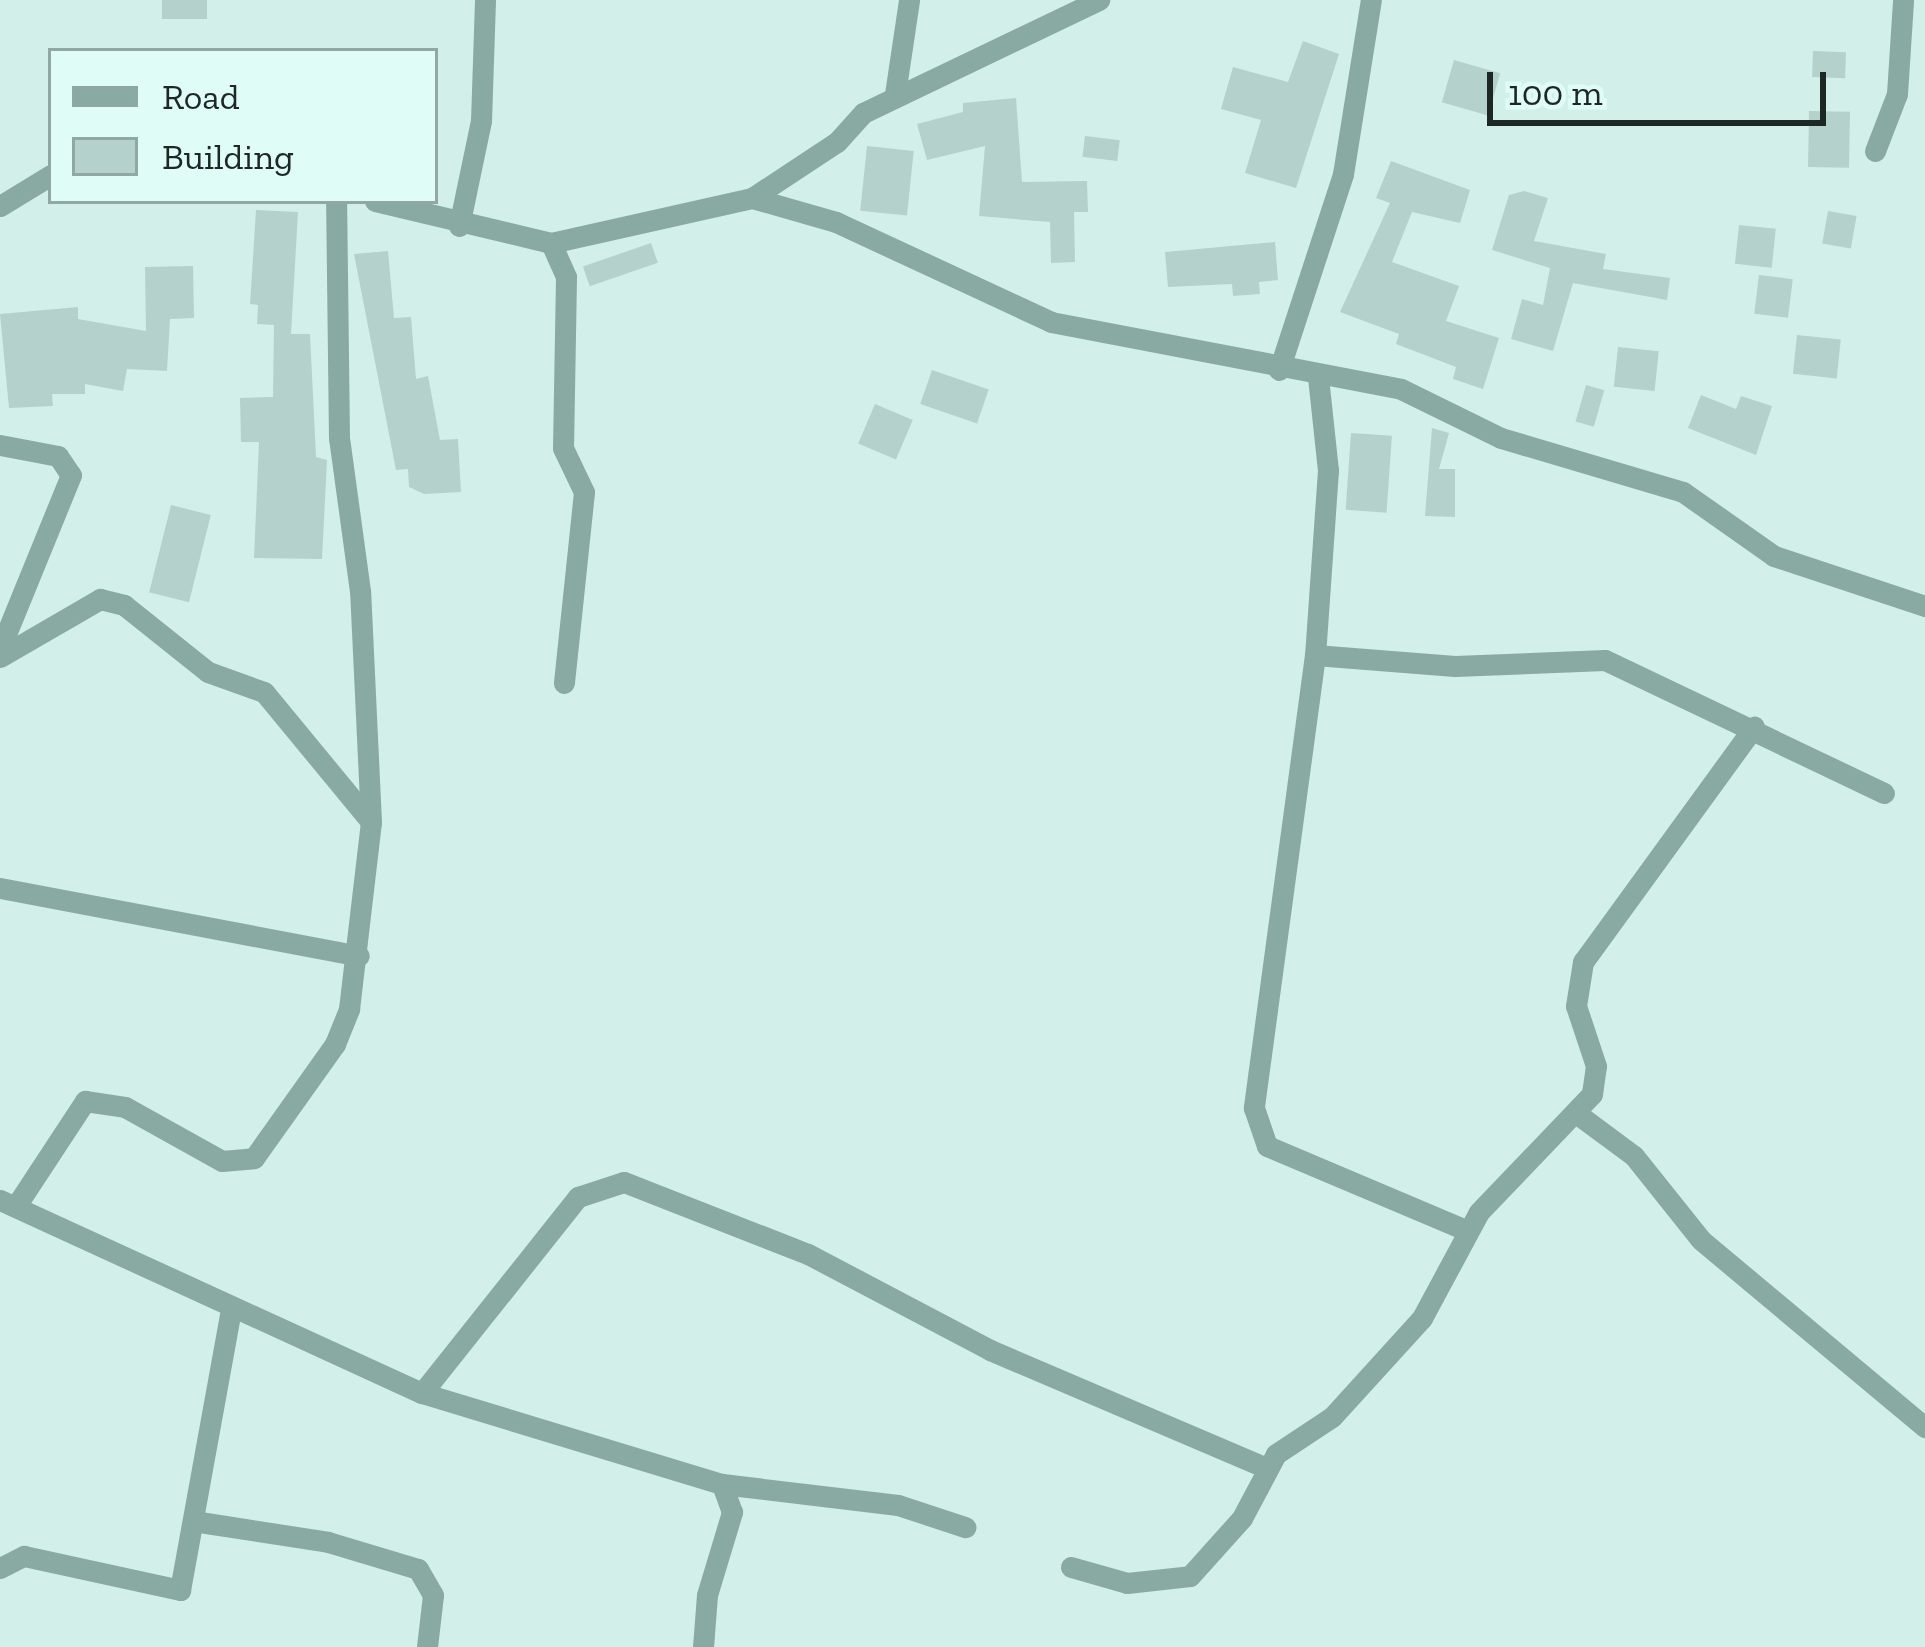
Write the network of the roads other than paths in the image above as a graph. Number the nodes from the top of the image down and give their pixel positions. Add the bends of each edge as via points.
1 (485, 0) edge
2 (909, 0) edge
3 (1100, 0) edge
4 (1371, 0) edge
5 (1904, 0) edge
6 (896, 94) junction
7 (1875, 151) dead end
8 (48, 177) edge
9 (752, 198) junction
10 (336, 204) edge
11 (385, 204) edge
12 (0, 206) edge
13 (459, 226) junction
14 (551, 243) junction
15 (1279, 370) junction
16 (1318, 377) junction
17 (0, 446) edge
18 (1925, 606) edge
19 (0, 653) edge
20 (1316, 655) junction
21 (565, 683) dead end
22 (1754, 727) junction
23 (1884, 793) dead end
24 (371, 822) junction
25 (0, 888) edge
26 (359, 956) junction
27 (1580, 1116) junction
28 (8, 1203) edge
29 (1468, 1231) junction
30 (231, 1308) junction
31 (422, 1393) junction
32 (1924, 1425) edge
33 (1267, 1468) junction
34 (722, 1484) junction
35 (193, 1521) junction
36 (965, 1527) dead end
37 (1071, 1567) dead end
38 (0, 1568) edge
39 (427, 1647) edge
40 (703, 1647) edge

1 - 13 street via 481,121
2 - 6 street
3 - 6 street via 990,59
4 - 15 street via 1343,174
5 - 7 street via 1897,94
6 - 9 street
8 - 12 street
9 - 14 street
9 - 15 street via 836,222 1051,322
10 - 24 street via 340,438 360,591
11 - 13 street
13 - 14 street
14 - 21 street via 566,277 563,448 584,492
15 - 16 street
16 - 18 street via 1400,389 1501,438 1683,492 1774,556
16 - 20 street via 1328,470
17 - 19 street via 58,456 71,476
19 - 24 street via 100,599 124,605 208,672 264,692
20 - 22 street via 1454,666 1605,659
20 - 29 street via 1254,1108 1258,1131 1268,1146
22 - 23 street
22 - 27 street via 1583,962 1576,1006 1595,1066
24 - 26 street
25 - 26 street
26 - 28 street via 335,1044 254,1158 222,1161 125,1107 85,1101
27 - 29 street
27 - 32 street via 1634,1156 1701,1240
28 - 30 street
29 - 33 street via 1422,1318 1332,1417
30 - 31 street
30 - 35 street
31 - 33 street via 578,1197 624,1182 808,1254 928,1322
31 - 34 street
33 - 37 street via 1242,1518 1190,1576 1127,1583
34 - 36 street via 898,1505
34 - 40 street via 732,1512 706,1595
35 - 38 street via 177,1592 24,1556
35 - 39 street via 340,1544 418,1569 433,1595

